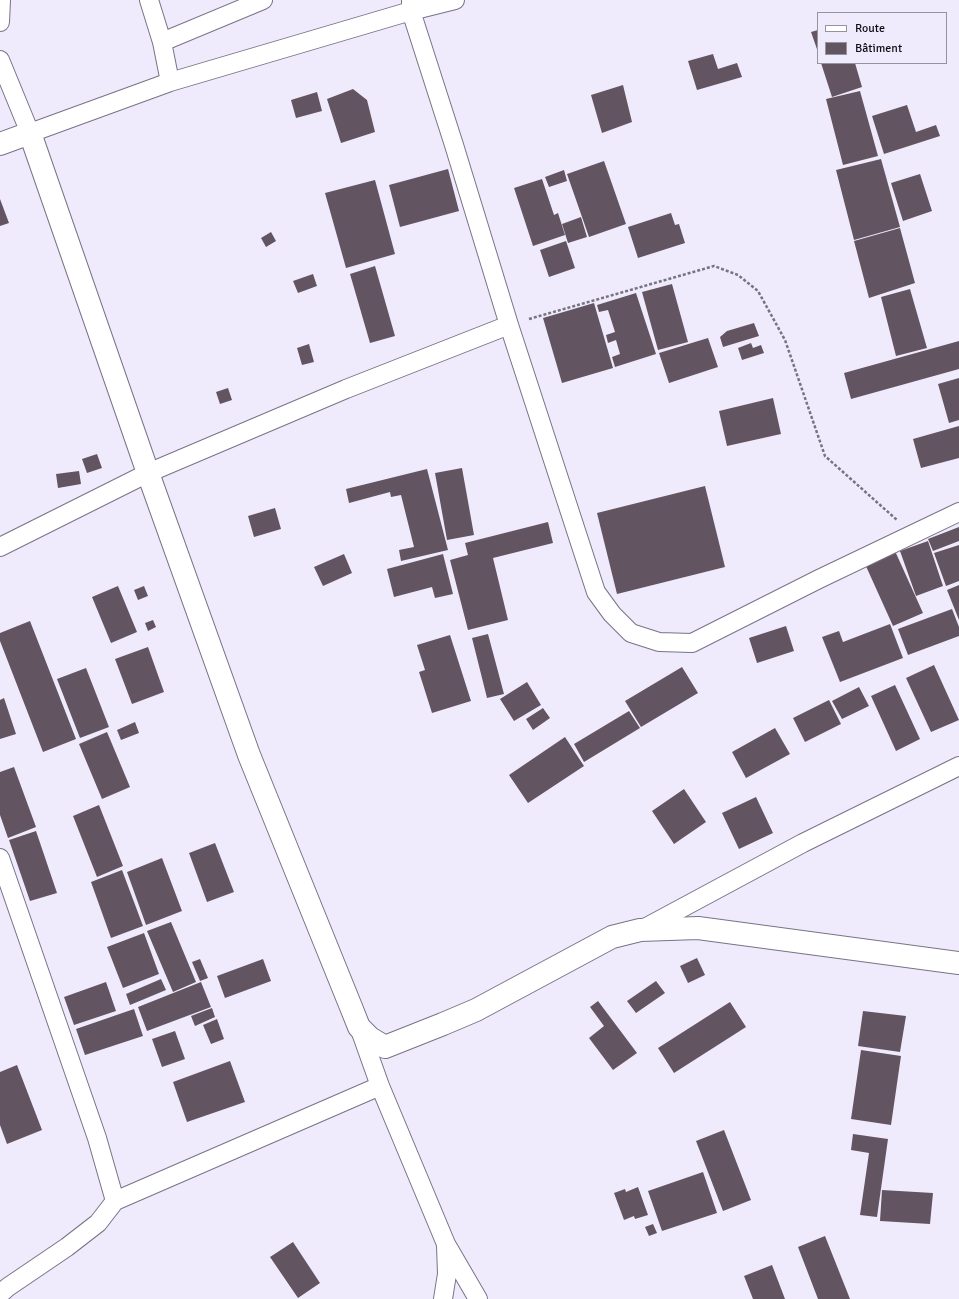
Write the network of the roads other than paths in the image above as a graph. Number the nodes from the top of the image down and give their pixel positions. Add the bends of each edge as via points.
1 (1, 0) edge
2 (150, 0) edge
3 (263, 0) edge
4 (455, 0) edge
5 (411, 6) edge
6 (0, 22) edge
7 (162, 42) junction
8 (0, 60) edge
9 (170, 82) junction
10 (30, 133) junction
11 (0, 144) edge
12 (509, 325) junction
13 (148, 473) junction
14 (959, 512) edge
15 (0, 547) edge
16 (959, 766) edge
17 (0, 858) edge
18 (640, 930) junction
19 (959, 963) edge
20 (360, 1027) junction
21 (380, 1086) junction
22 (115, 1202) junction
23 (446, 1244) junction
24 (0, 1294) edge
25 (443, 1299) edge
26 (478, 1299) edge

1 - 6 street
2 - 7 street
3 - 7 street
4 - 5 street
5 - 9 street
5 - 12 street
7 - 9 street
8 - 10 street
9 - 10 street
10 - 11 street
10 - 13 street
12 - 13 street via 346,389
12 - 14 street via 596,592 612,614 631,633 659,642 692,643
13 - 15 street
13 - 20 street via 249,755
16 - 18 street via 803,843
17 - 22 street via 96,1138
18 - 19 street via 698,928
18 - 20 street via 612,937 476,1010 385,1047 370,1038
20 - 21 street
21 - 22 street
21 - 23 street
22 - 24 street via 98,1223
23 - 25 street via 447,1274
23 - 26 street

